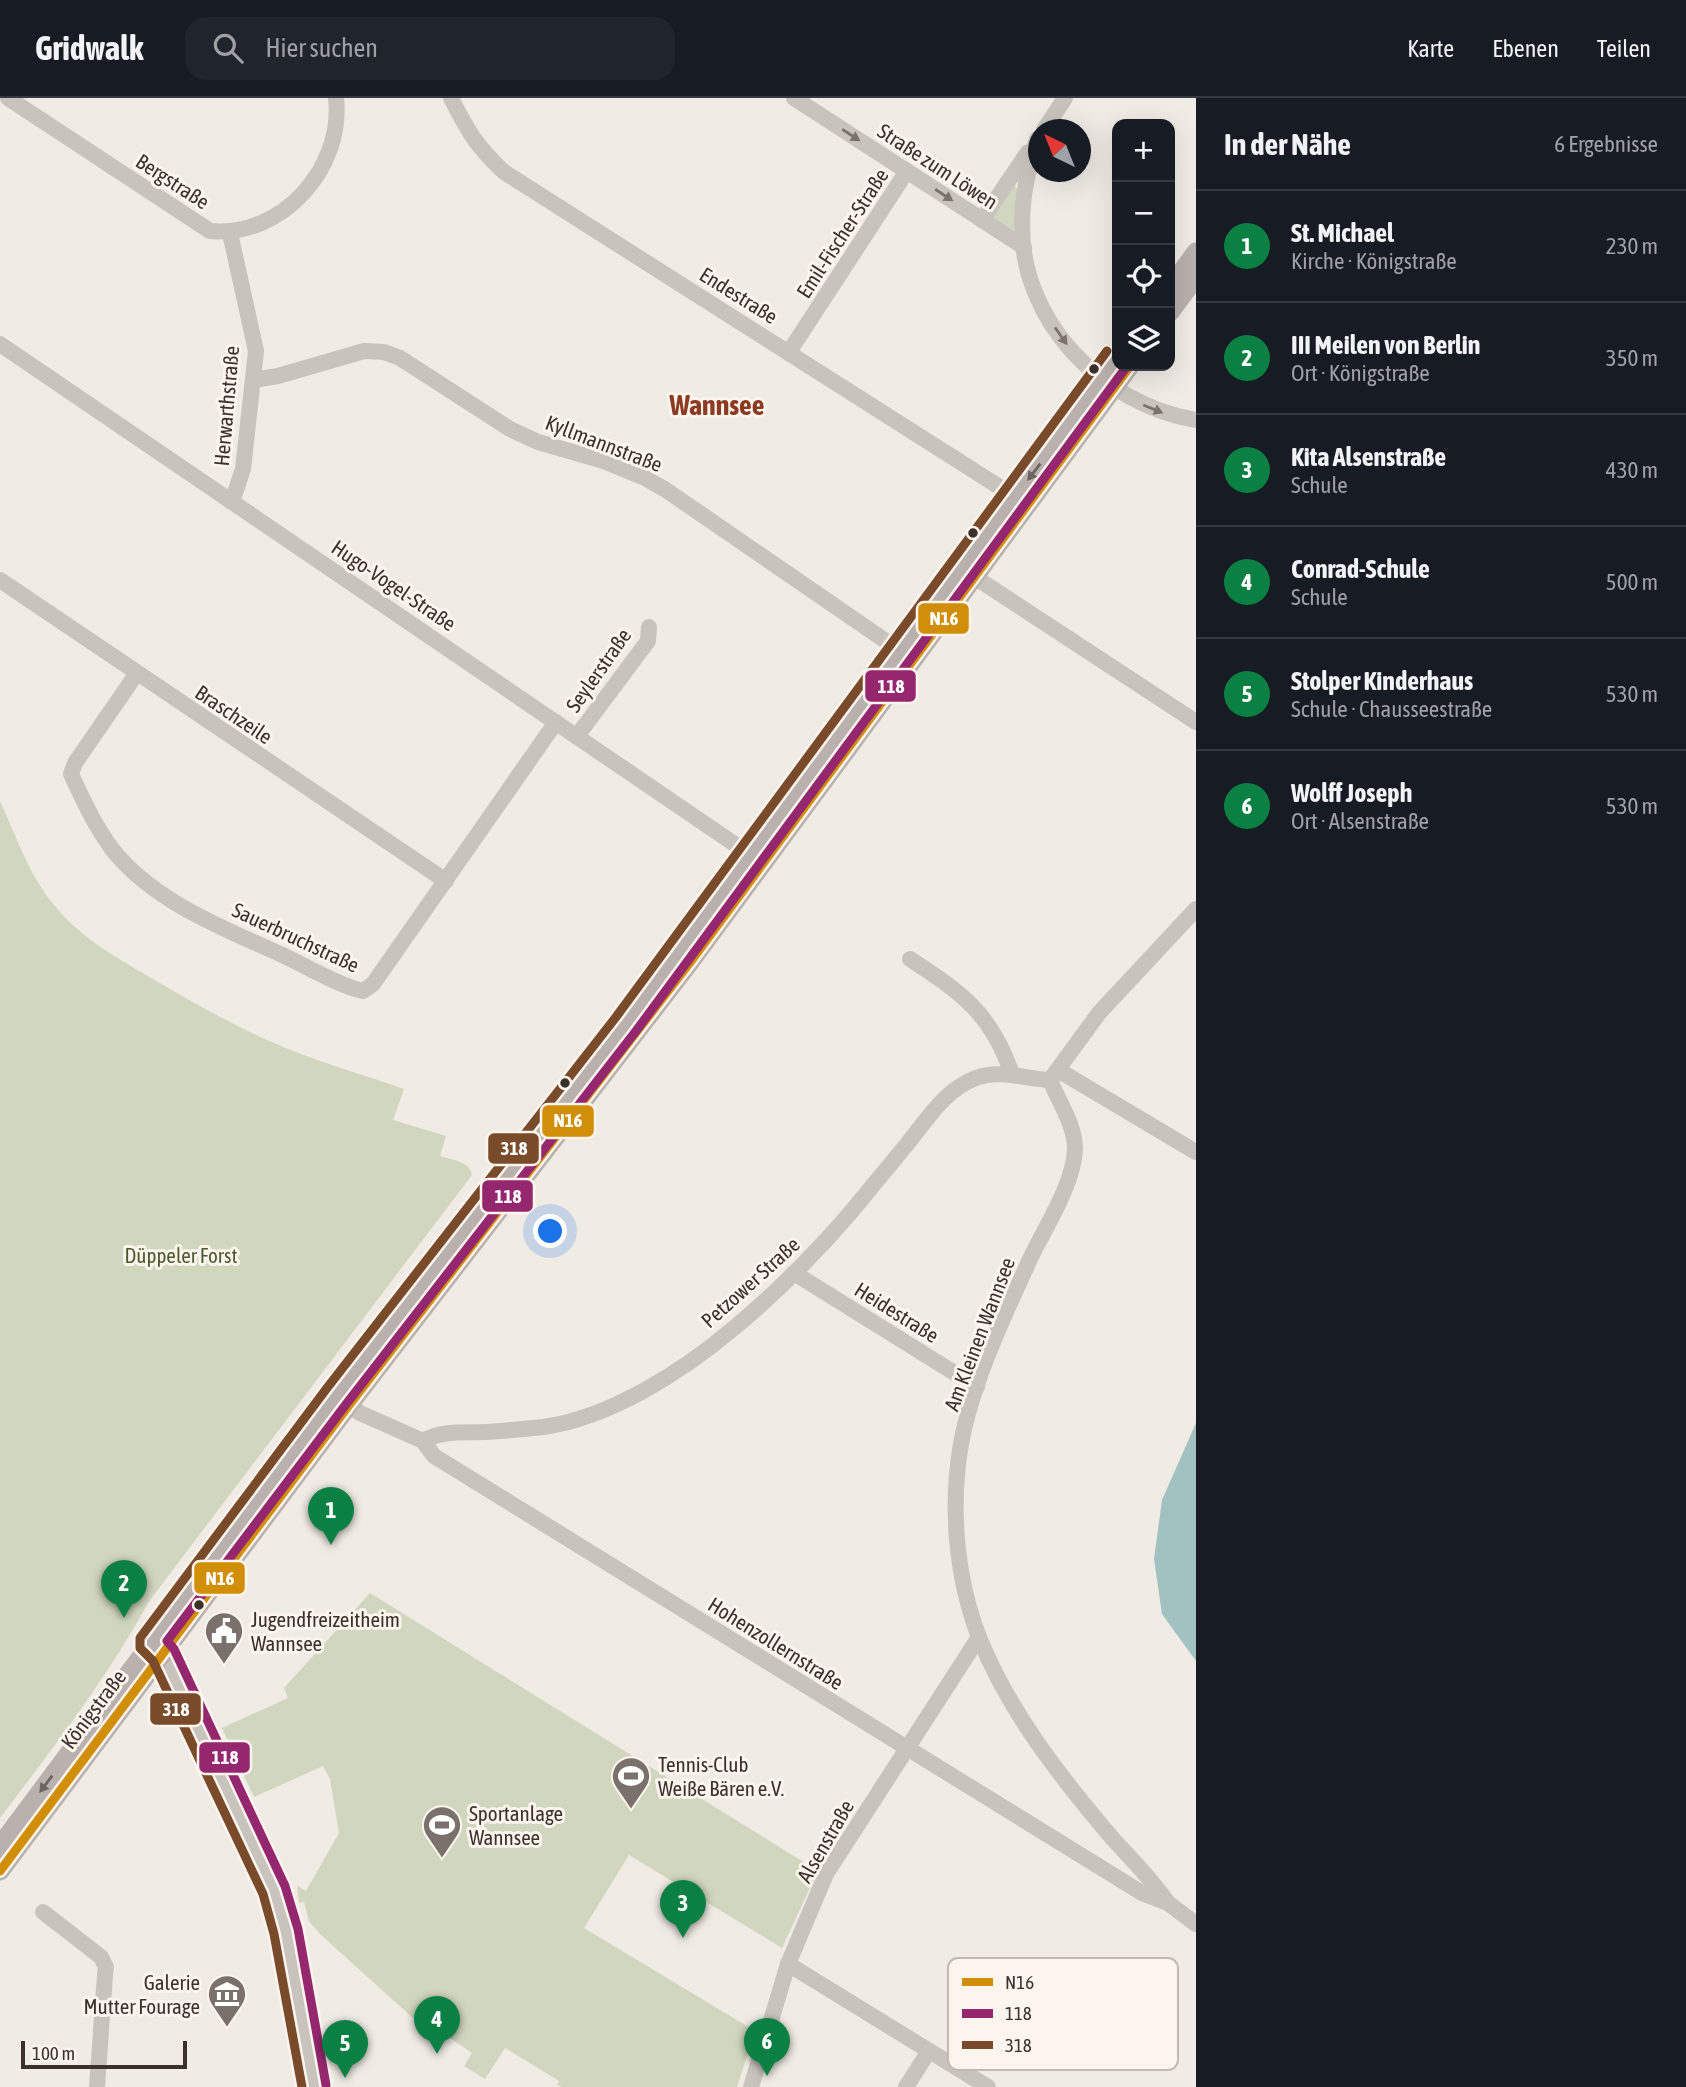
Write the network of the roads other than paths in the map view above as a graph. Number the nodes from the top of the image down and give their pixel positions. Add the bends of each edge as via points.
1 (7, 98) edge
2 (336, 98) edge
3 (451, 98) edge
4 (794, 98) edge
5 (1065, 98) edge
6 (0, 104) edge
7 (1051, 119) edge
8 (1028, 153) edge
9 (907, 171) junction
10 (1028, 171) edge
11 (982, 220) junction
12 (230, 233) junction
13 (1024, 247) junction
14 (1196, 252) edge
15 (1196, 277) edge
16 (1175, 281) edge
17 (1173, 308) edge
18 (0, 344) edge
19 (789, 352) junction
20 (1112, 371) edge
21 (1124, 371) edge
22 (253, 380) junction
23 (1108, 384) junction
24 (1196, 420) edge
25 (230, 501) junction
26 (1021, 501) junction
27 (969, 573) junction
28 (0, 580) edge
29 (649, 626) dead end
30 (908, 656) junction
31 (137, 673) junction
32 (556, 722) junction
33 (1196, 722) edge
34 (577, 736) junction
35 (757, 859) junction
36 (446, 881) junction
37 (1196, 909) edge
38 (910, 959) dead end
39 (1012, 1074) junction
40 (1054, 1075) junction
41 (1196, 1152) edge
42 (794, 1273) junction
43 (977, 1387) junction
44 (343, 1401) junction
45 (423, 1441) junction
46 (979, 1637) junction
47 (157, 1649) junction
48 (906, 1749) junction
49 (0, 1846) edge
50 (0, 1871) edge
51 (1168, 1903) junction
52 (43, 1912) dead end
53 (1196, 1924) edge
54 (788, 1964) junction
55 (929, 2051) junction
56 (948, 2063) edge
57 (960, 2070) edge
58 (97, 2087) edge
59 (314, 2087) edge
60 (751, 2087) edge
61 (906, 2087) edge
62 (988, 2087) edge

1 - 6 street
1 - 12 street, Bergstraße via 211,231
2 - 12 street via 334,139 323,168 306,192 285,210
3 - 19 street, Endestraße via 481,151 504,172
4 -> 9 street, Straße zum Löwen
5 - 7 street
8 - 11 street
9 -> 11 street, Straße zum Löwen
9 - 19 street, Emil-Fischer-Straße
10 - 13 street via 1023,199
11 - 13 street, Straße zum Löwen
12 - 22 street, Herwarthstraße via 256,351
13 -> 23 street via 1039,301 1058,333 1080,361
14 - 16 main road
15 - 17 main road
18 - 25 street, Hugo-Vogel-Straße
19 - 26 street, Endestraße
20 - 23 main road, Königstraße
21 - 23 main road, Königstraße
22 - 25 street, Herwarthstraße via 243,469
22 - 30 street, Kyllmannstraße via 364,351 400,358 510,429 604,461 666,490
23 -> 24 street via 1147,407
23 - 26 main road, Königstraße
25 - 32 street, Hugo-Vogel-Straße
26 - 27 main road, Königstraße
27 - 30 main road, Königstraße
27 - 33 street
28 - 31 street, Braschzeile
29 - 34 street, Seylerstraße via 648,641
30 - 35 main road, Königstraße
31 - 36 street, Braschzeile
31 - 36 street, Sauerbruchstraße via 71,774 113,849 154,889 258,944 363,990 373,984
32 - 34 street, Hugo-Vogel-Straße
32 - 36 street, Sauerbruchstraße
34 - 35 street, Hugo-Vogel-Straße
35 - 44 main road, Königstraße via 596,1062
37 - 40 street via 1099,1013
38 - 39 street via 963,996 987,1021
39 - 40 street, Petzower Straße
39 - 42 street, Petzower Straße via 978,1077 943,1099
40 - 41 street
40 - 43 street, Am Kleinen Wannsee via 1071,1128 1074,1149 1069,1176 1003,1317
42 - 43 street, Heidestraße
42 - 45 street, Petzower Straße via 701,1354 613,1404 546,1427 435,1434
43 - 46 street, Am Kleinen Wannsee via 961,1444 957,1492 964,1588
44 - 45 street, Hohenzollernstraße
44 - 47 main road, Königstraße
45 - 48 street, Hohenzollernstraße via 434,1455
46 - 48 street, Alsenstraße
46 - 51 street, Am Kleinen Wannsee via 1037,1742
47 -> 49 main road, Königstraße
47 - 50 main road, Königstraße
47 - 59 street via 274,1890 286,1931
48 - 51 street, Hohenzollernstraße via 1142,1893
48 - 54 street, Alsenstraße via 826,1874
51 - 53 street, Hohenzollernstraße
52 - 58 street via 104,1962
54 - 55 street
54 - 60 street, Alsenstraße
55 - 56 street
55 - 61 street
57 - 62 street

